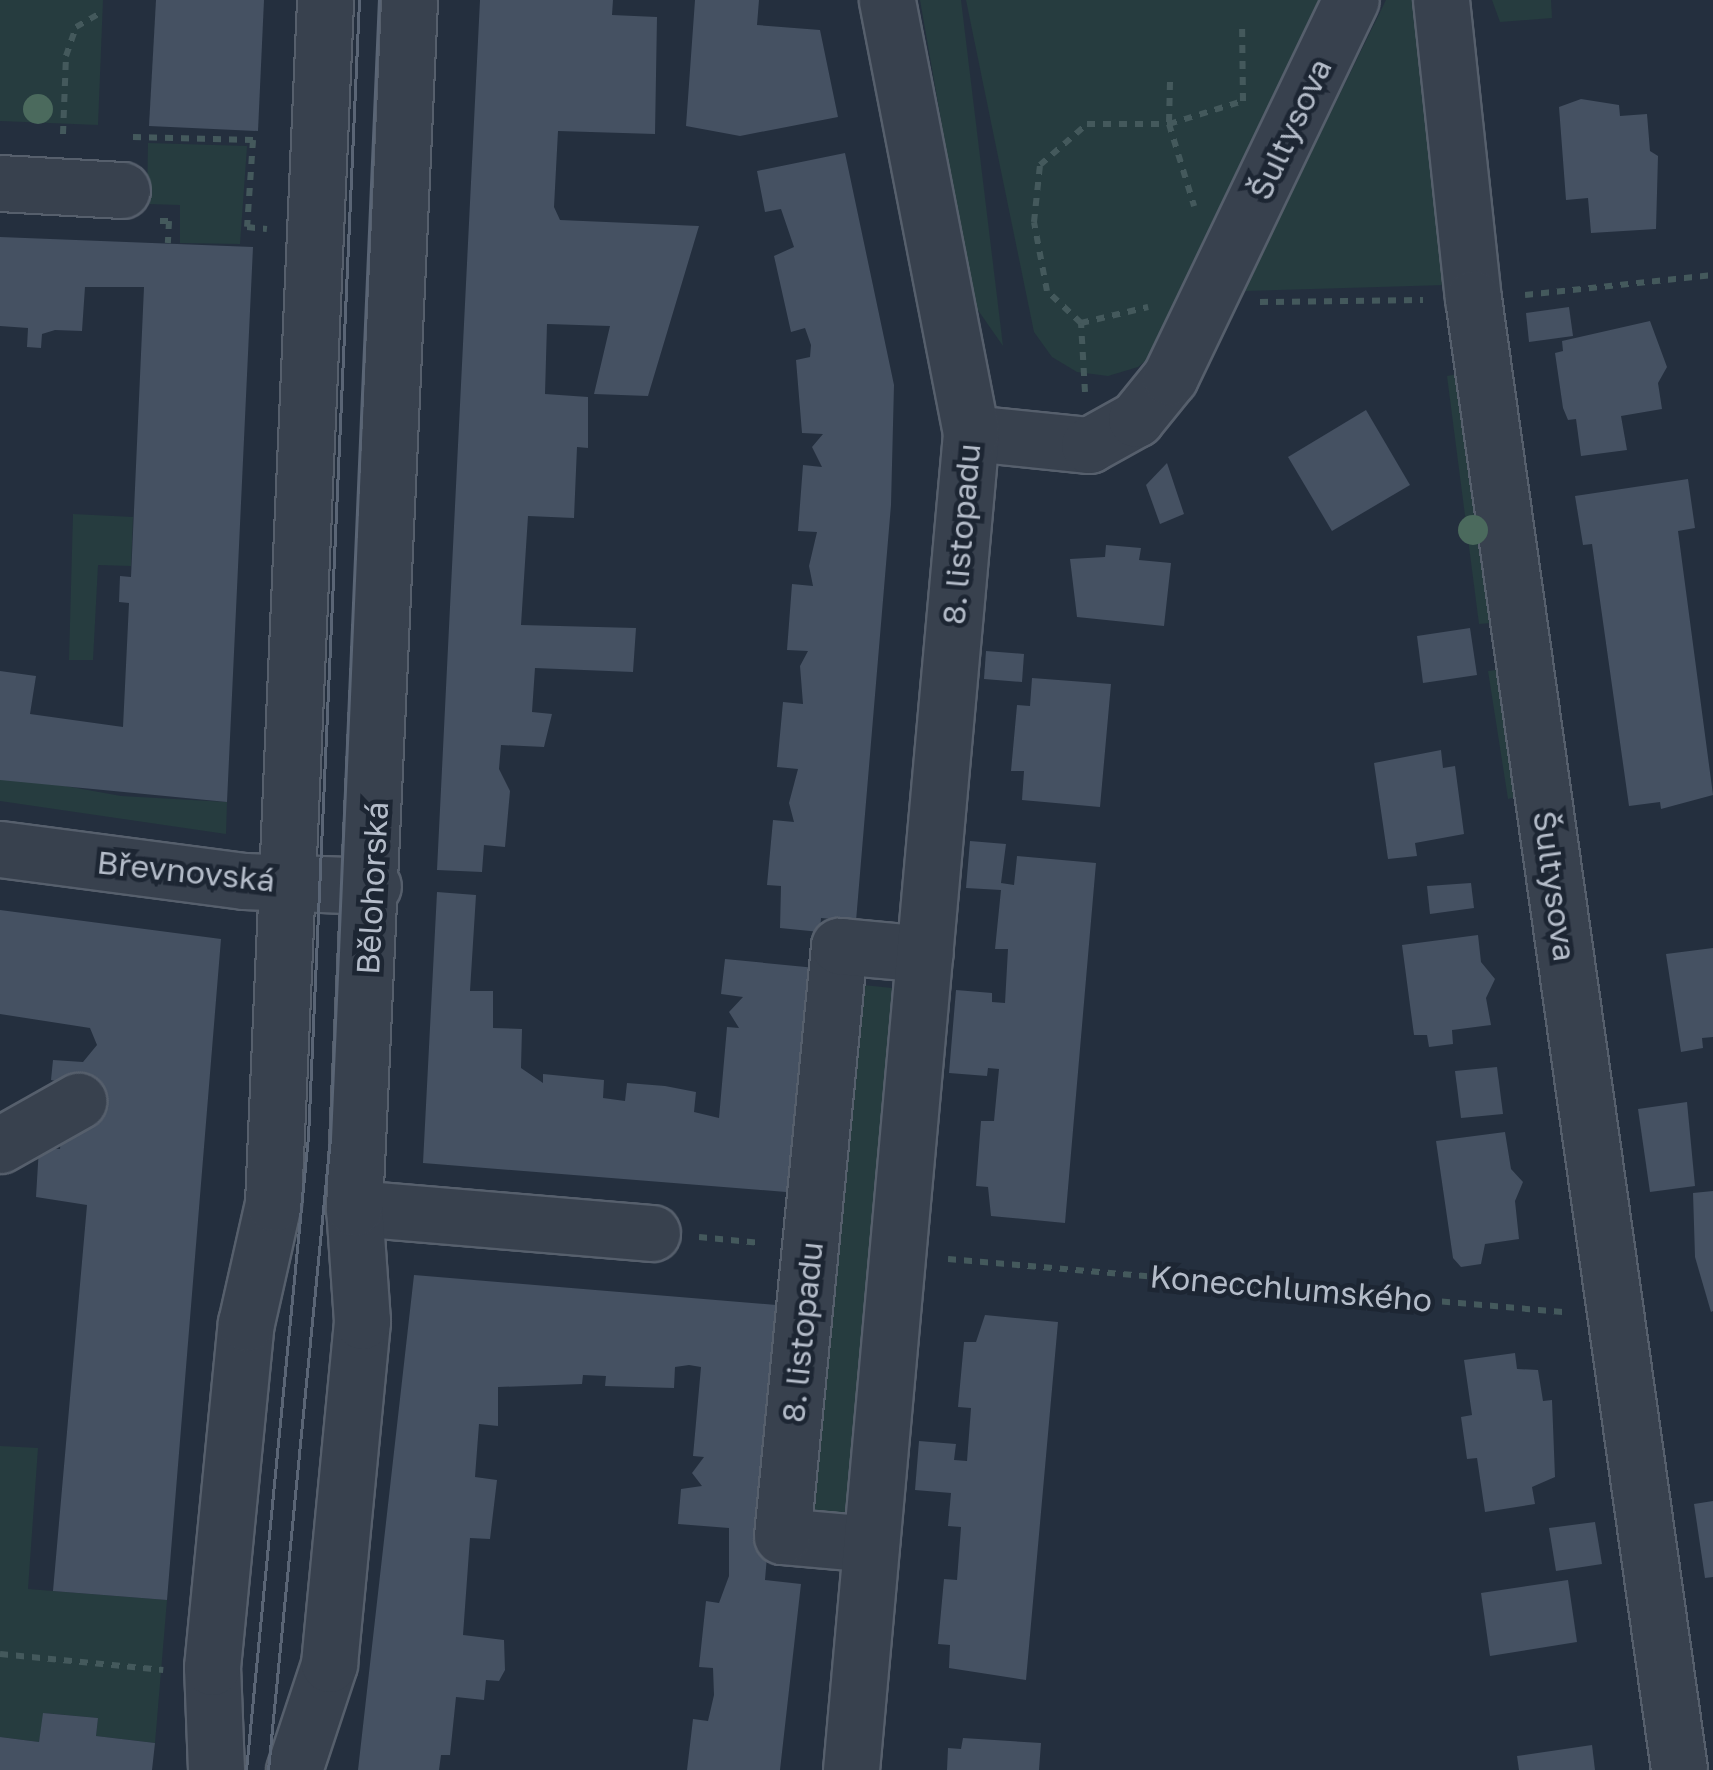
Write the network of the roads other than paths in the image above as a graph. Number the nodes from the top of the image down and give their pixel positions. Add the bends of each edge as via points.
1 (325, 0) edge
2 (410, 0) edge
3 (887, 0) edge
4 (1351, 0) edge
5 (1441, 0) edge
6 (0, 184) edge
7 (122, 190) dead end
8 (971, 434) junction
9 (0, 849) edge
10 (289, 883) junction
11 (373, 886) junction
12 (925, 954) junction
13 (78, 1102) dead end
14 (0, 1145) edge
15 (354, 1208) junction
16 (652, 1233) road end
17 (871, 1544) junction
18 (216, 1770) edge
19 (294, 1770) edge
20 (852, 1770) edge
21 (1679, 1770) edge

1 - 10 street
2 - 11 street, Bělohorská
3 - 8 street, 8. listopadu
4 - 8 street, Šultysova via 1185,348 1136,419 1089,445
5 - 21 street, Šultysova via 1473,298
6 - 7 street
8 - 12 street, 8. listopadu
9 - 10 street, Břevnovská
10 - 11 street, Břevnovská
10 - 18 street via 274,1202 246,1323 215,1636
11 - 15 street, Bělohorská
12 - 17 street, 8. listopadu
12 - 17 street, 8. listopadu via 839,946 782,1536
13 - 14 street
15 - 16 street
15 - 19 street, Bělohorská via 362,1321 330,1648
17 - 20 street, 8. listopadu

